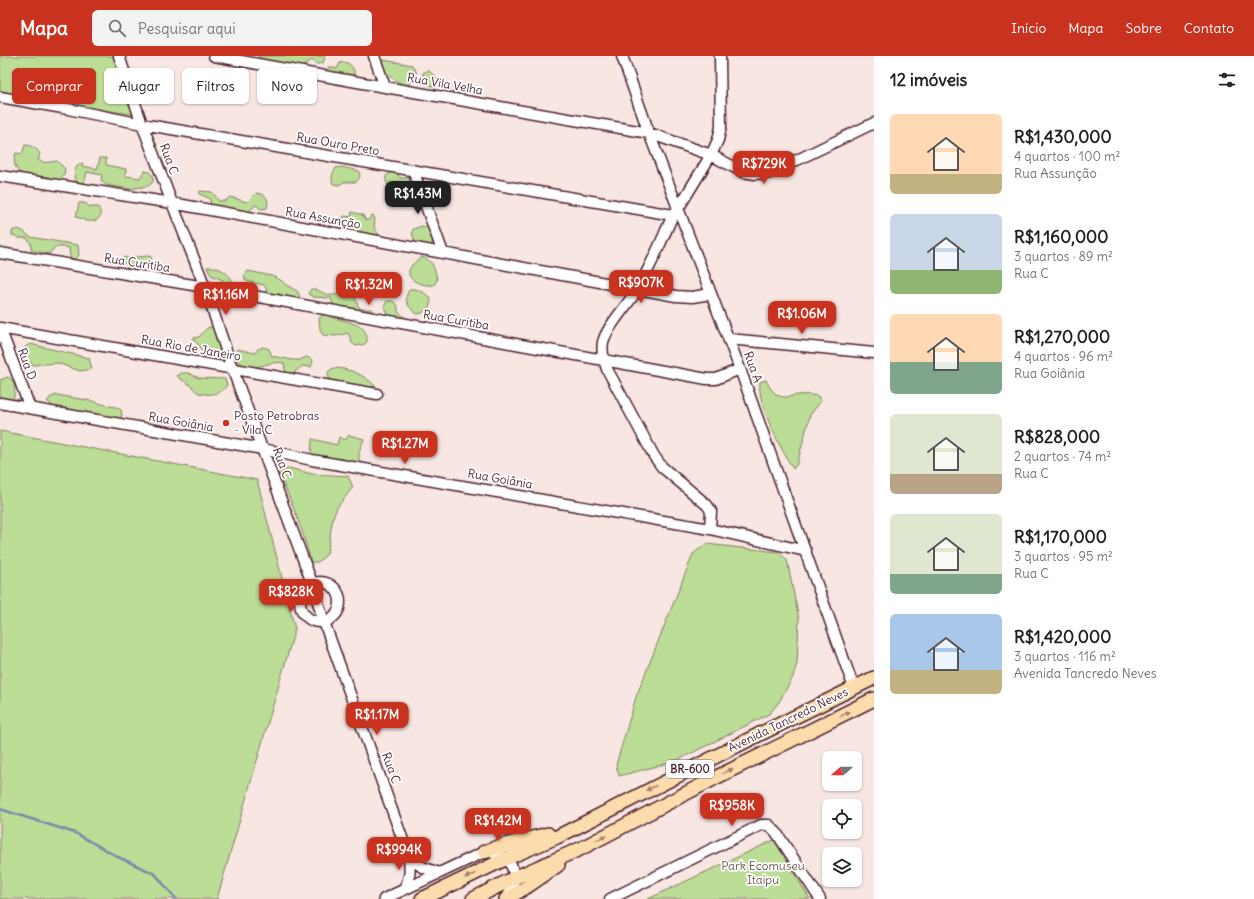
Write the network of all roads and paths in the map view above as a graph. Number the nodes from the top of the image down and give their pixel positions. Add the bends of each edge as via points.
1 (119, 56) edge
2 (214, 56) edge
3 (374, 56) edge
4 (622, 56) edge
5 (720, 56) edge
6 (385, 87) junction
7 (0, 97) edge
8 (142, 124) junction
9 (874, 124) edge
10 (649, 132) junction
11 (711, 155) junction
12 (413, 170) junction
13 (0, 176) edge
14 (172, 203) junction
15 (675, 212) junction
16 (0, 253) edge
17 (443, 253) junction
18 (205, 287) junction
19 (638, 289) junction
20 (711, 294) junction
21 (0, 328) edge
22 (729, 339) junction
23 (874, 353) edge
24 (604, 360) junction
25 (232, 368) junction
26 (740, 368) junction
27 (377, 394) dead end
28 (0, 403) edge
29 (30, 408) junction
30 (263, 449) junction
31 (710, 529) junction
32 (806, 551) junction
33 (312, 583) junction
34 (324, 622) junction
35 (874, 678) edge
36 (854, 688) junction
37 (874, 699) edge
38 (575, 827) junction
39 (582, 848) junction
40 (484, 852) junction
41 (409, 857) junction
42 (505, 859) junction
43 (439, 873) junction
44 (514, 878) junction
45 (403, 890) junction
46 (384, 899) edge
47 (422, 899) edge
48 (472, 899) edge
49 (505, 899) edge
50 (610, 899) edge
51 (820, 899) edge

1 - 8 street, Rua C
2 - 6 street, Rua Vila Velha
3 - 6 street
4 - 10 street, Rua A
5 - 11 street via 720,127 718,140
6 - 10 street, Rua Vila Velha
7 - 8 street, Rua Ouro Preto
8 - 12 street, Rua Ouro Preto
8 - 14 street, Rua C
9 - 11 street, Rua Vila Velha via 770,173 743,172
10 - 11 street, Rua Vila Velha
10 - 15 street, Rua A
11 - 15 street
12 - 15 street, Rua Ouro Preto
12 - 17 street
13 - 14 street, Rua Assunção
14 - 17 street, Rua Assunção
14 - 18 street, Rua C
15 - 19 street
15 - 20 street, Rua A
16 - 18 street, Rua Curitiba
17 - 19 street, Rua Assunção
18 - 24 street, Rua Curitiba
18 - 25 street, Rua C
19 - 20 street, Rua Assunção via 676,296
19 - 24 street via 607,333 602,350
20 - 22 street, Rua A
21 - 25 street, Rua Rio de Janeiro
21 - 29 street, Rua D
22 - 23 street
22 - 26 street, Rua A
24 - 26 street, Rua Curitiba via 707,379 720,378
24 - 31 street via 654,456 662,467 711,511
25 - 27 street, Rua Rio de Janeiro
25 - 30 street, Rua C
26 - 32 street, Rua A
28 - 29 street, Rua Goiânia
29 - 30 street, Rua Goiânia
30 - 31 street, Rua Goiânia via 312,460
30 - 33 street, Rua C
31 - 32 street, Rua Goiânia
32 - 36 street, Rua A
33 - 34 street, Rua C
33 - 34 street via 301,595 301,609 311,620
33 - 34 street via 329,584 339,594 340,604 337,613
34 - 41 street, Rua C
35 - 36 main road, Avenida Tancredo Neves / BR-600
36 -> 38 main road, Avenida Tancredo Neves / BR-600
39 -> 37 main road, Avenida Tancredo Neves / BR-600
38 - 40 main road
38 - 42 main road, Avenida Tancredo Neves / BR-600
39 - 44 main road, Avenida Tancredo Neves / BR-600
39 - 49 main road
40 - 42 street via 492,851
40 - 43 street
41 - 43 street via 422,867
41 - 45 street, Rua C via 410,871
42 - 44 street via 511,864
42 -> 47 main road, Avenida Tancredo Neves / BR-600
43 - 45 street
44 - 48 main road, Avenida Tancredo Neves / BR-600
44 - 49 street via 512,888
45 - 46 street
50 - 51 street via 761,825 769,825

